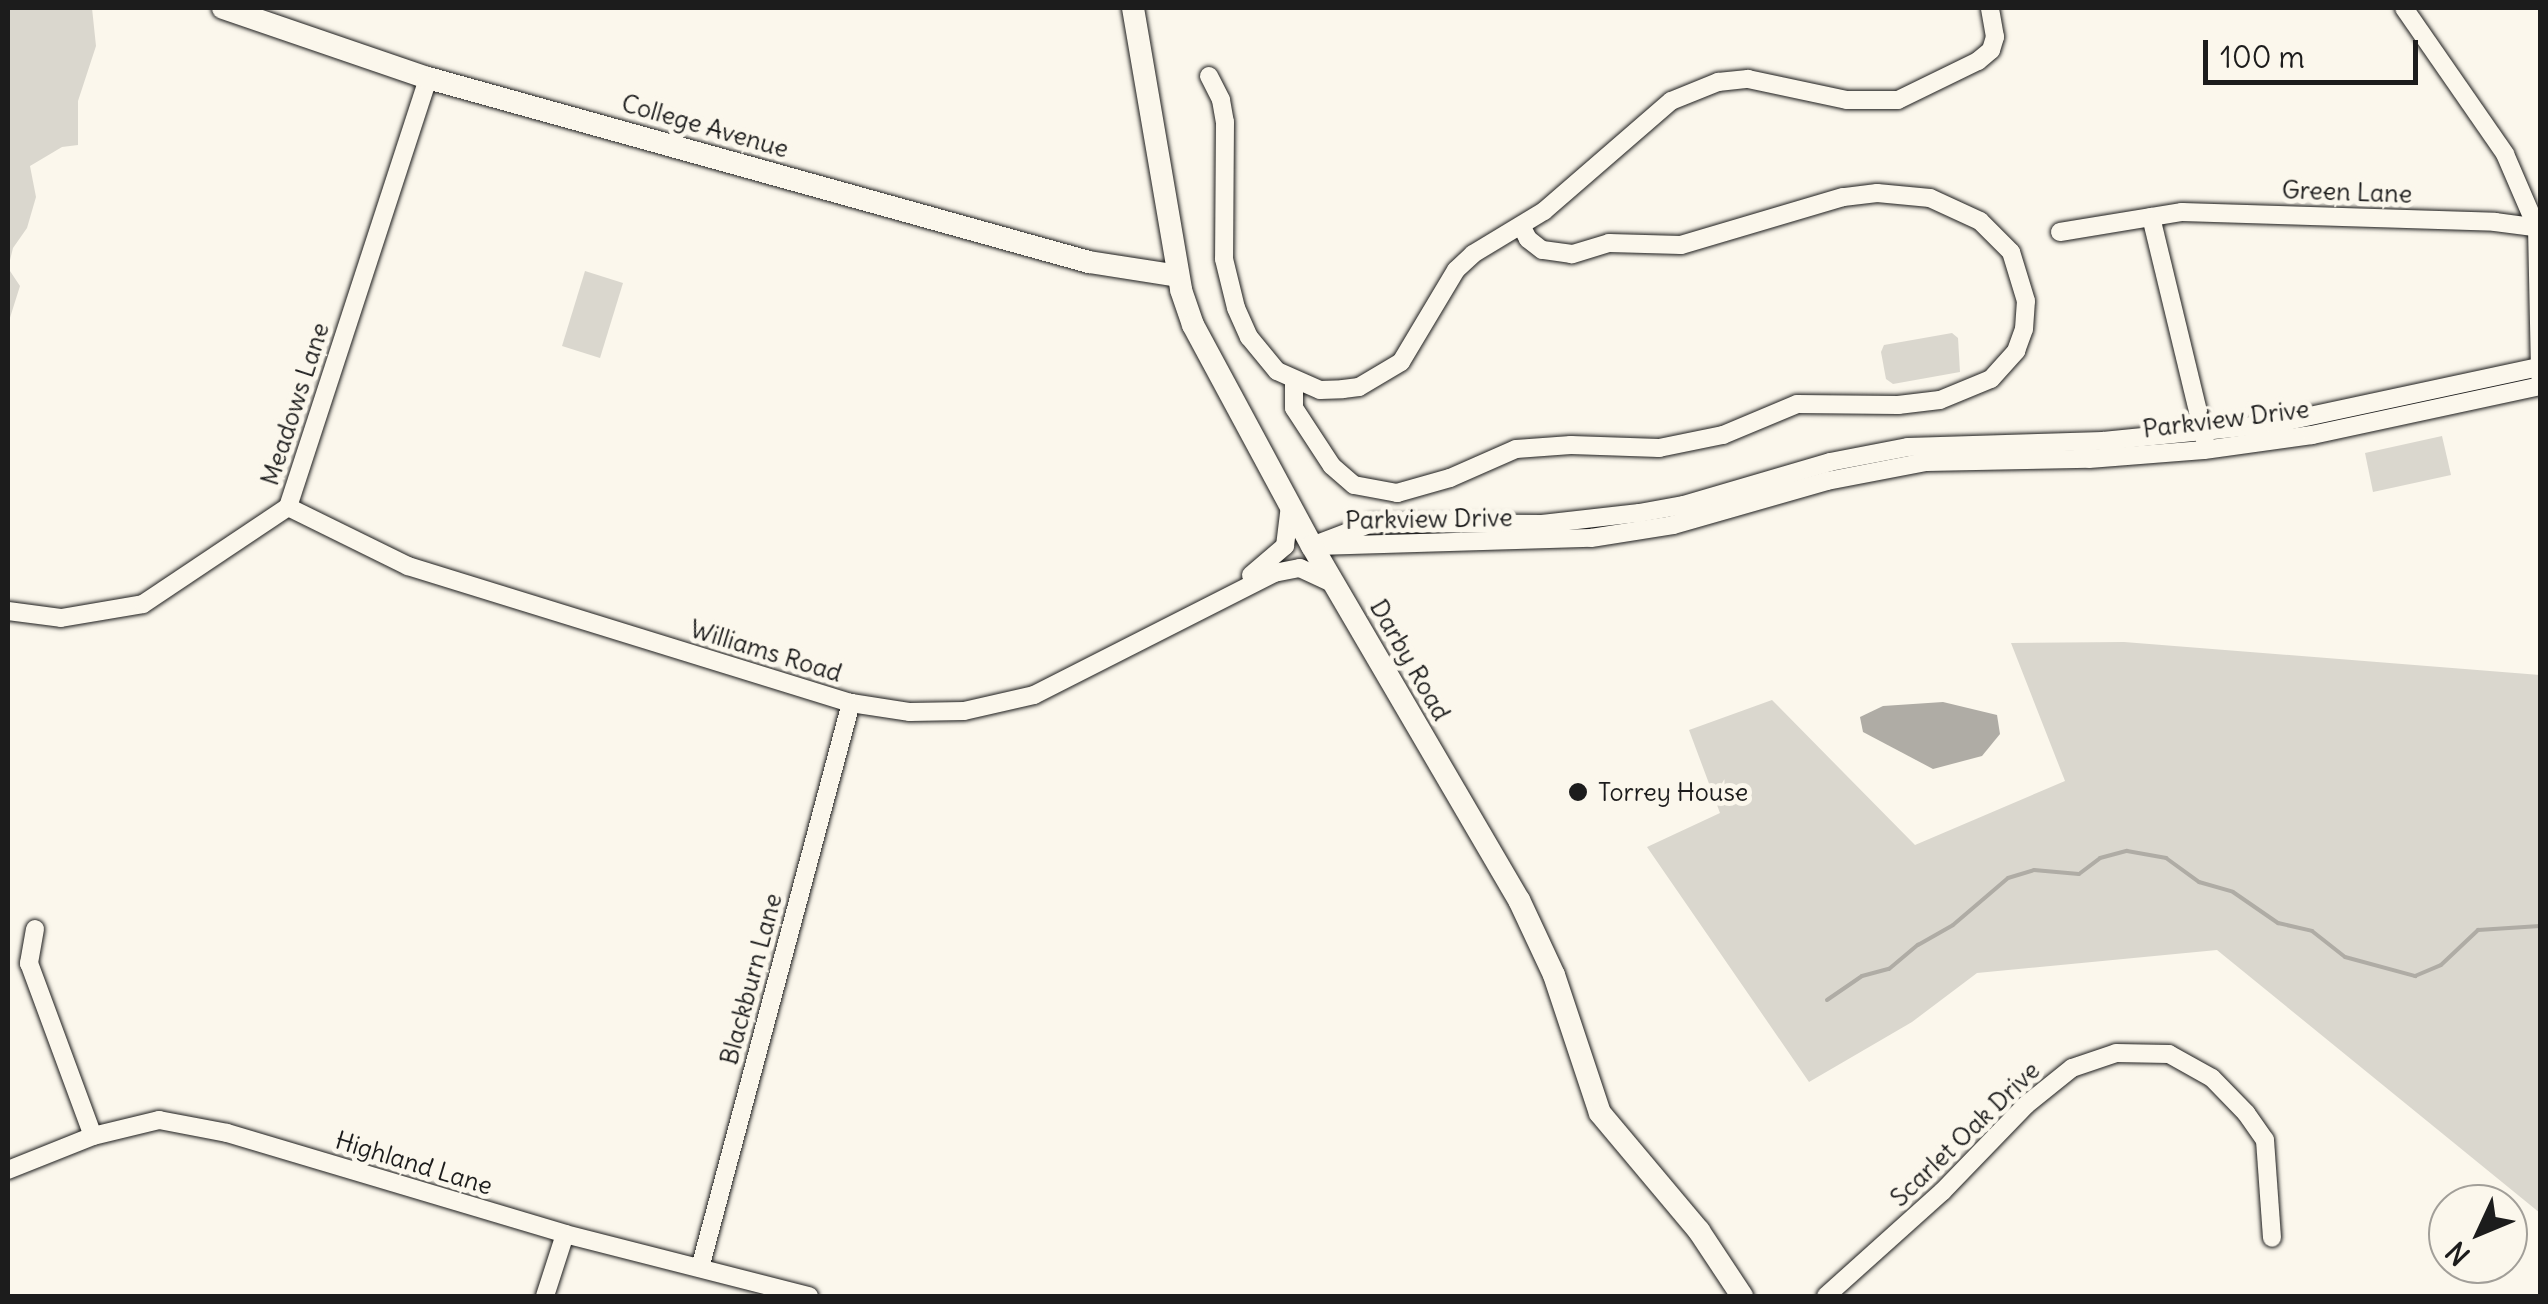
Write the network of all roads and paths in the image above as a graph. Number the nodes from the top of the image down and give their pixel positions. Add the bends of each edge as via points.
1 (223, 8) edge
2 (1133, 8) edge
3 (1990, 8) edge
4 (2404, 8) edge
5 (1209, 76) dead end
6 (428, 78) junction
7 (2151, 217) junction
8 (1522, 227) junction
9 (2539, 230) edge
10 (2060, 232) dead end
11 (1178, 276) junction
12 (2540, 367) edge
13 (1294, 381) junction
14 (2540, 386) edge
15 (2205, 441) junction
16 (1290, 506) junction
17 (288, 507) junction
18 (1312, 546) junction
19 (1334, 584) junction
20 (1227, 594) junction
21 (8, 611) edge
22 (851, 703) junction
23 (34, 928) dead end
24 (94, 1136) junction
25 (8, 1170) edge
26 (565, 1234) junction
27 (2272, 1238) dead end
28 (700, 1268) junction
29 (546, 1296) edge
30 (809, 1296) edge
31 (1742, 1296) edge
32 (1826, 1296) edge

1 - 6 main road, College Avenue
2 - 11 main road, Darby Road
3 - 8 street via 1991,50 1898,100 1848,100 1748,79 1718,82 1672,101
4 - 9 street via 2505,154
5 - 13 street via 1225,122 1224,259 1231,295 1258,351
6 - 11 main road, College Avenue via 1090,262
6 - 17 street, Meadows Lane
7 - 9 street, Green Lane via 2200,212
7 - 10 street, Green Lane
7 - 15 street
8 - 13 street via 1456,270 1416,342 1389,372 1343,389
8 - 13 street via 1542,250 1572,254 1609,244 1681,245 1842,196 1930,198 1980,222 2011,252 2026,301 2024,329 2016,351 1990,378 1940,400 1797,404 1723,435 1660,448 1516,449 1397,494 1354,485 1332,466 1294,408
9 - 12 street
11 - 16 main road, Darby Road via 1214,369
12 - 14 street
12 - 15 street, Parkview Drive
14 - 15 street, Parkview Drive via 2328,432
15 - 18 street, Parkview Drive via 2077,450 1946,443 1871,452 1666,517 1511,533 1372,523
16 - 18 main road, Darby Road
16 - 20 street, Williams Road via 1285,546
17 - 21 street, Meadows Lane via 143,604 61,618
17 - 22 street, Williams Road via 408,566
18 - 19 main road, Darby Road
19 - 20 street, Williams Road via 1300,568
19 - 31 main road, Darby Road via 1519,900 1554,975 1600,1112 1699,1231
20 - 22 street, Williams Road via 1034,695 964,712
22 - 28 street, Blackburn Lane
23 - 24 street via 28,963
24 - 25 street, Highland Lane
24 - 26 street, Highland Lane via 159,1120 228,1134
26 - 28 street, Highland Lane
26 - 29 street
27 - 32 street, Scarlet Oak Drive via 2266,1140 2246,1113 2212,1078 2170,1054 2116,1053 2072,1068 2026,1105
28 - 30 street, Highland Lane

